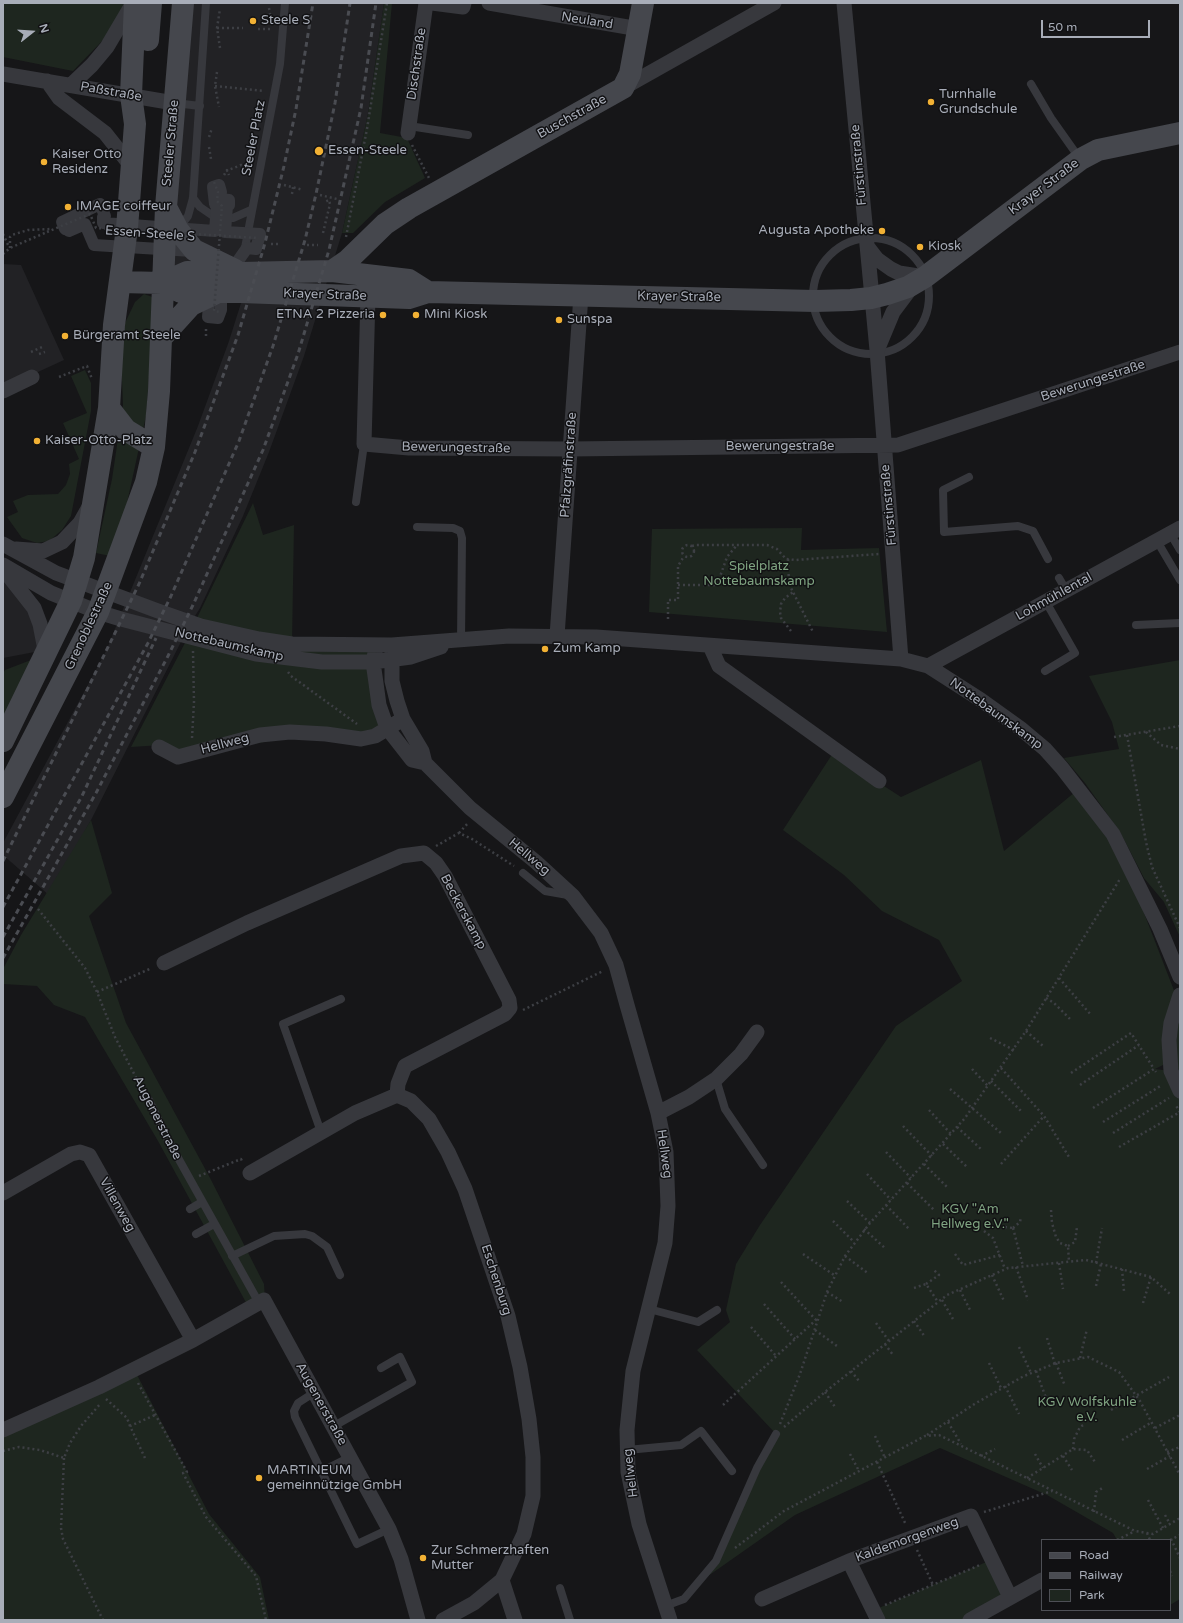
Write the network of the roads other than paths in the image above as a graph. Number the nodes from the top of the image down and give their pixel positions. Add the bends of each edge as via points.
1 (134, 3) edge
2 (151, 3) edge
3 (183, 3) edge
4 (206, 3) edge
5 (285, 3) edge
6 (426, 3) edge
7 (432, 3) edge
8 (464, 3) edge
9 (489, 3) edge
10 (643, 3) edge
11 (774, 3) edge
12 (844, 3) edge
13 (638, 29) junction
14 (3, 74) edge
15 (47, 80) junction
16 (1031, 84) dead end
17 (71, 85) junction
18 (623, 88) junction
19 (138, 96) junction
20 (174, 103) junction
21 (200, 106) junction
22 (408, 129) joint
23 (1180, 133) edge
24 (468, 135) dead end
25 (1081, 159) junction
26 (132, 167) junction
27 (193, 198) junction
28 (251, 210) junction
29 (171, 236) junction
30 (866, 242) junction
31 (367, 243) junction
32 (332, 271) junction
33 (920, 280) junction
34 (120, 282) junction
35 (162, 283) junction
36 (376, 283) junction
37 (234, 289) junction
38 (581, 295) junction
39 (872, 298) junction
40 (815, 301) junction
41 (162, 337) junction
42 (1180, 352) edge
43 (877, 353) junction
44 (30, 384) dead end
45 (3, 391) edge
46 (109, 408) junction
47 (364, 444) junction
48 (154, 446) junction
49 (884, 447) junction
50 (570, 449) junction
51 (969, 477) dead end
52 (95, 498) junction
53 (356, 502) dead end
54 (417, 527) dead end
55 (1175, 531) edge
56 (1157, 541) junction
57 (7, 546) edge
58 (1180, 550) edge
59 (1048, 559) dead end
60 (3, 565) edge
61 (3, 569) edge
62 (78, 580) junction
63 (1180, 580) edge
64 (71, 601) junction
65 (102, 602) junction
66 (1046, 602) junction
67 (1180, 623) edge
68 (1136, 625) dead end
69 (556, 636) junction
70 (461, 640) junction
71 (377, 645) junction
72 (710, 646) junction
73 (392, 652) junction
74 (46, 655) junction
75 (901, 660) junction
76 (373, 662) junction
77 (928, 666) junction
78 (1044, 671) dead end
79 (403, 719) junction
80 (381, 732) junction
81 (3, 741) edge
82 (159, 747) dead end
83 (425, 763) junction
84 (879, 781) dead end
85 (3, 797) edge
86 (523, 873) road end
87 (573, 896) junction
88 (164, 963) dead end
89 (1180, 977) edge
90 (1180, 995) edge
91 (341, 1000) dead end
92 (757, 1032) dead end
93 (716, 1079) junction
94 (1175, 1094) edge
95 (397, 1095) junction
96 (148, 1100) road end
97 (658, 1113) junction
98 (321, 1132) junction
99 (763, 1166) dead end
100 (250, 1173) road end
101 (3, 1193) edge
102 (202, 1202) junction
103 (190, 1209) dead end
104 (214, 1224) junction
105 (196, 1234) dead end
106 (232, 1256) junction
107 (340, 1275) dead end
108 (262, 1302) junction
109 (649, 1309) junction
110 (717, 1310) dead end
111 (193, 1340) junction
112 (381, 1368) dead end
113 (315, 1392) junction
114 (334, 1426) junction
115 (3, 1430) edge
116 (776, 1434) road end
117 (627, 1450) junction
118 (350, 1457) junction
119 (322, 1471) junction
120 (732, 1471) dead end
121 (389, 1530) junction
122 (849, 1561) junction
123 (502, 1580) junction
124 (1041, 1581) edge
125 (560, 1588) dead end
126 (1010, 1597) junction
127 (762, 1599) dead end
128 (668, 1613) edge
129 (876, 1615) edge
130 (418, 1620) edge
131 (443, 1620) edge
132 (516, 1620) edge
133 (570, 1620) edge
134 (970, 1620) edge

1 - 17 street via 107,47
1 - 19 main road
2 - 19 main road
3 - 20 main road, Steeler Straße
4 - 21 lane
5 - 28 lane, Steeler Platz via 280,64 270,125
6 - 22 street, Dischstraße
7 - 8 street via 463,7
9 - 13 street, Neuland
10 - 13 main road
11 - 18 street, Buschstraße
12 - 30 street, Fürstinstraße
13 - 18 main road via 630,74
14 - 15 street, Paßstraße
15 - 17 street, Paßstraße
15 - 26 street, Paßstraße via 59,98 105,133
16 - 25 lane
17 - 19 street, Paßstraße
18 - 31 main road, Buschstraße via 409,208 385,224
19 - 20 street, Paßstraße
19 - 26 main road
20 - 21 lane
20 - 29 main road, Steeler Straße via 166,207
21 - 27 lane
22 - 24 lane
23 - 25 main road, Krayer Straße via 1098,150
25 - 33 main road, Krayer Straße
26 - 34 main road
27 - 28 lane via 200,208 216,218 233,218
27 - 29 lane via 188,216
28 - 37 lane, Steeler Platz
29 - 35 main road, Steeler Straße
29 - 37 main road, Krayer Straße via 194,250
30 - 33 street via 877,259 891,269
30 - 33 lane via 882,239 906,249 917,260
30 - 39 street, Fürstinstraße
30 - 40 lane via 848,242 830,253 821,266 815,283
31 - 32 main road, Buschstraße
31 - 36 main road
32 - 36 main road, Krayer Straße
32 - 37 main road, Krayer Straße
33 - 39 main road, Krayer Straße
33 - 43 street, Fürstinstraße via 893,312
33 - 43 lane via 929,314 913,338 890,352
34 - 35 main road, Krayer Straße
34 - 46 main road, Grenoblestraße via 114,325
35 - 37 main road, Krayer Straße via 181,292
35 - 41 main road, Grenoblestraße
36 - 37 main road, Krayer Straße via 343,295
36 - 38 main road, Krayer Straße via 409,298 428,292
36 - 47 street
37 - 37 street, Essen-Steele S via 218,318 208,317 213,259 209,252 94,245 85,224 69,231 62,222 100,204 105,216 102,223 215,231 217,205 213,187 215,184 219,185 220,199 229,200 225,232 260,234 264,241 256,249 247,248 221,285
37 - 41 main road, Krayer Straße via 191,305
38 - 40 main road, Krayer Straße
38 - 50 street, Pfalzgräfinstraße
39 - 40 main road, Krayer Straße
39 - 43 street, Fürstinstraße
40 - 43 lane via 817,315 825,331 834,341 863,354
41 - 48 main road, Grenoblestraße
42 - 49 street, Bewerungestraße via 906,444
43 - 49 street, Fürstinstraße
44 - 45 street
46 - 48 main road via 126,430
46 - 52 main road, Grenoblestraße
47 - 50 street, Bewerungestraße via 409,448
47 - 53 lane
48 - 65 main road, Grenoblestraße via 146,482
49 - 50 street, Bewerungestraße
49 - 75 street, Fürstinstraße
50 - 69 street, Pfalzgräfinstraße
51 - 59 lane via 943,490 944,532 1018,526 1033,531
52 - 57 street, Grenoblestraße via 80,523 62,542 43,550
52 - 62 main road, Grenoblestraße
54 - 70 lane via 453,528 460,531
55 - 56 street, Lohmühlental
55 - 58 lane
56 - 63 lane
56 - 66 street, Lohmühlental via 1063,584
57 - 62 street, Nottebaumskamp via 56,573
60 - 64 street, Nottebaumskamp via 51,593
61 - 74 street via 34,608
62 - 64 main road, Grenoblestraße
62 - 65 street, Nottebaumskamp
64 - 65 street, Nottebaumskamp
64 - 74 main road, Grenoblestraße
65 - 71 street, Nottebaumskamp via 259,639 292,644
65 - 76 street, Nottebaumskamp via 121,619 256,654 322,662
65 - 85 main road, Grenoblestraße
66 - 77 street, Lohmühlental
66 - 78 lane via 1075,654
67 - 68 lane
69 - 70 street, Nottebaumskamp
69 - 72 street, Nottebaumskamp
70 - 73 street, Nottebaumskamp via 412,656
71 - 73 street, Nottebaumskamp
71 - 76 street, Hellweg
72 - 75 street, Nottebaumskamp
72 - 84 street via 719,666
73 - 76 street, Nottebaumskamp
73 - 79 street, Hellweg via 392,681
74 - 81 main road, Grenoblestraße
75 - 77 street, Nottebaumskamp
76 - 80 street, Hellweg
77 - 89 street, Nottebaumskamp via 992,708 1045,749 1062,768 1113,834
79 - 80 street, Hellweg
79 - 83 street, Hellweg via 422,751
80 - 82 street, Hellweg via 361,739 290,732 260,735 178,757
80 - 83 street, Hellweg via 412,760
83 - 87 street, Hellweg via 470,808
86 - 87 lane via 545,891
87 - 97 street, Hellweg via 601,933 616,965
88 - 95 street, Beckerskamp via 247,923 401,856 424,853 446,876 509,1000 510,1008 505,1014 405,1066
90 - 94 street via 1171,1023 1169,1040 1169,1062
91 - 98 lane via 283,1024
92 - 93 street via 741,1054
93 - 97 street
93 - 99 lane via 725,1109
95 - 98 street via 355,1113
95 - 123 street, Eschenburg via 411,1101 429,1119 448,1152 462,1183 508,1316 520,1367 533,1457 533,1496 524,1534
96 - 102 lane, Augenerstraße
97 - 109 street, Hellweg via 668,1167 668,1206 665,1243
98 - 100 street
101 - 111 street, Villenweg via 71,1154 80,1152 89,1155
102 - 103 lane
102 - 104 lane, Augenerstraße
104 - 105 lane
104 - 106 lane, Augenerstraße
106 - 107 lane via 274,1236 305,1234 327,1247
106 - 108 lane, Augenerstraße
108 - 111 street
108 - 113 street, Augenerstraße
109 - 110 lane via 698,1322
109 - 117 street, Hellweg via 633,1371
111 - 115 street via 126,1373 102,1393
112 - 114 lane via 400,1358 412,1382
113 - 114 street, Augenerstraße
113 - 119 lane via 298,1403 294,1411
114 - 118 street, Augenerstraße
116 - 128 lane via 754,1474 716,1561 684,1599
117 - 120 lane via 681,1445 701,1432
117 - 128 street, Hellweg via 632,1495
118 - 119 lane
118 - 121 street, Augenerstraße
119 - 121 lane via 357,1544
121 - 130 street, Augenerstraße via 401,1559
122 - 126 street, Kaldemorgenweg via 971,1516
122 - 127 street, Kaldemorgenweg
122 - 129 street, Kaldemorgenweg
123 - 131 street, Eschenburg via 474,1603
123 - 132 street
124 - 126 street
125 - 133 lane
126 - 134 street

